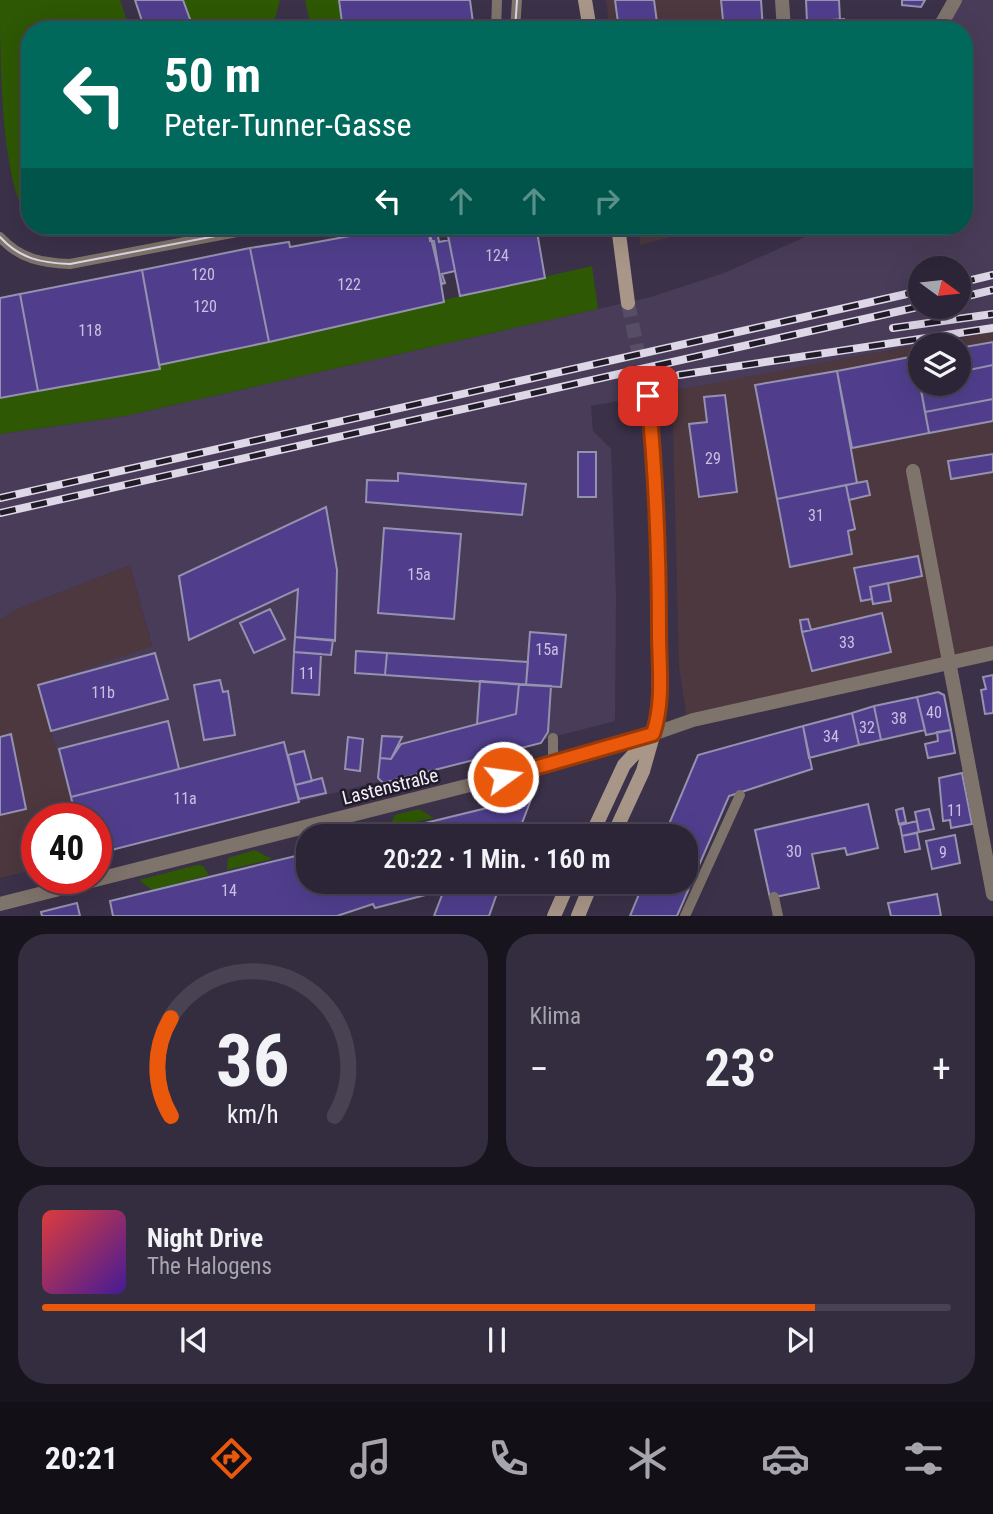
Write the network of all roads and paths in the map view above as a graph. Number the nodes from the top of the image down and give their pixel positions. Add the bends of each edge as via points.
1 (497, 0) edge
2 (517, 0) edge
3 (585, 0) edge
4 (782, 0) edge
5 (955, 0) edge
6 (496, 21) edge
7 (516, 21) edge
8 (588, 21) edge
9 (783, 21) edge
10 (943, 21) edge
11 (221, 235) edge
12 (619, 235) edge
13 (0, 237) edge
14 (628, 303) tunnel mouth
15 (648, 396) tunnel mouth
16 (914, 471) dead end
17 (993, 653) edge
18 (949, 663) junction
19 (653, 734) junction
20 (553, 738) dead end
21 (552, 764) junction
22 (740, 794) dead end
23 (597, 824) edge
24 (619, 824) edge
25 (564, 894) edge
26 (587, 894) edge
27 (993, 894) edge
28 (774, 897) dead end
29 (0, 904) edge
30 (554, 915) edge
31 (578, 915) edge
32 (685, 915) edge
33 (778, 915) edge

1 - 6 lane
2 - 7 lane
3 - 8 main road
4 - 9 street
5 - 10 street
11 - 13 lane via 70,264 24,257
12 - 14 main road
15 - 19 main road via 659,624 660,700
16 - 18 street
17 - 18 street, Lastenstraße
18 - 19 street, Lastenstraße via 694,720
18 - 27 street
19 - 21 street, Lastenstraße
19 - 23 main road via 624,765
19 - 24 main road via 643,771
20 - 21 lane
21 - 29 street, Lastenstraße
22 - 32 lane
25 - 30 main road
26 - 31 main road
28 - 33 lane

